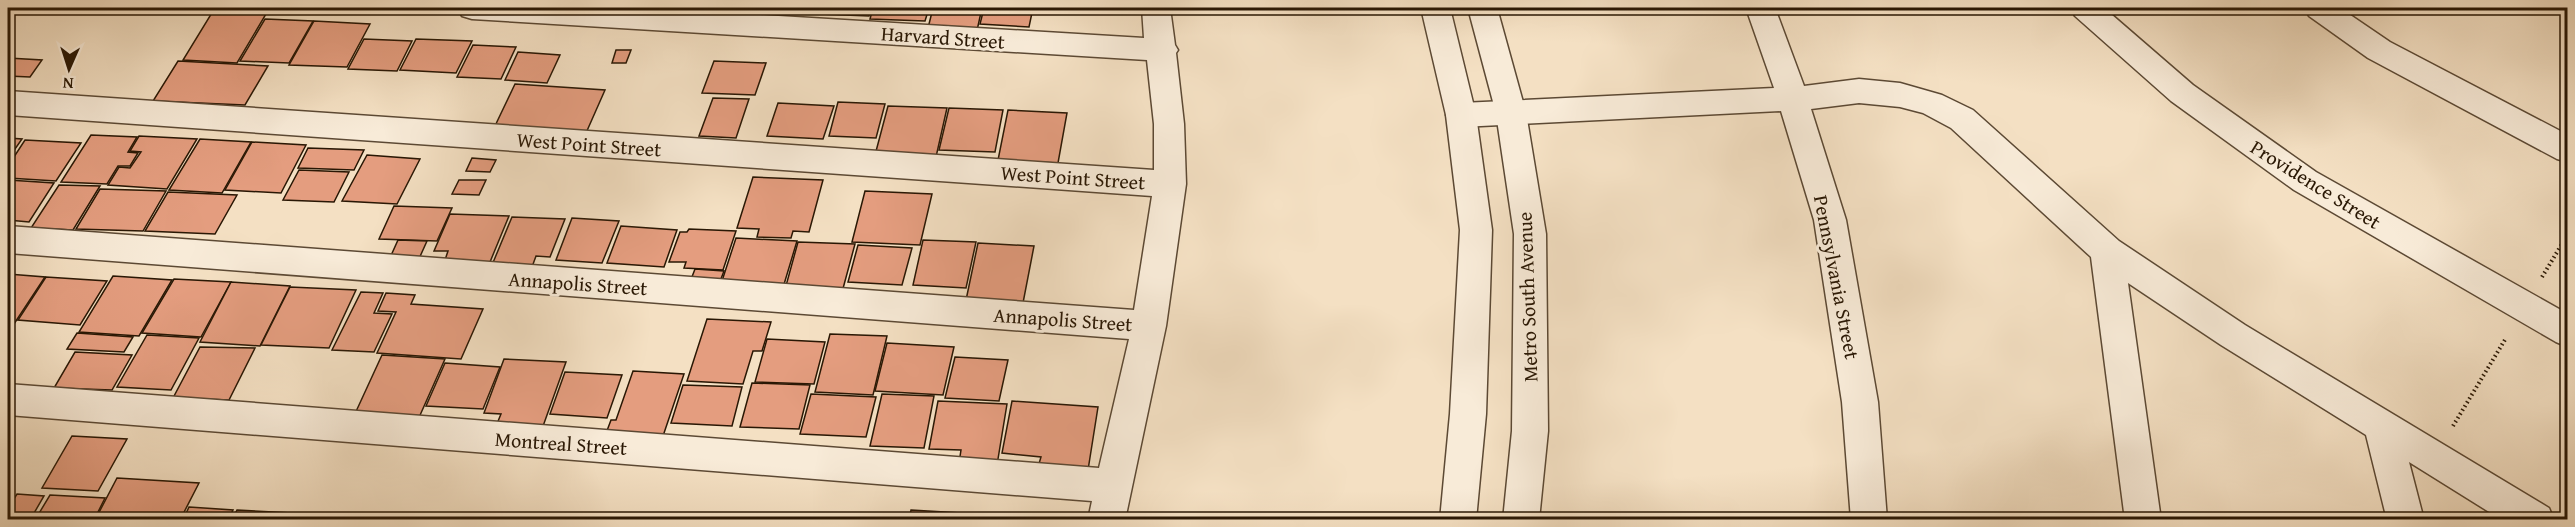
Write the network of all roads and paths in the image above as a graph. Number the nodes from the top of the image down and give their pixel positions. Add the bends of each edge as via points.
1 (472, 8) edge
2 (1156, 8) edge
3 (1435, 8) edge
4 (1482, 8) edge
5 (1761, 8) edge
6 (2085, 8) edge
7 (2319, 8) edge
8 (1163, 51) junction
9 (1793, 99) junction
10 (8, 103) edge
11 (1511, 113) junction
12 (1461, 115) junction
13 (2568, 150) edge
14 (1170, 184) junction
15 (2568, 234) edge
16 (8, 240) edge
17 (2107, 251) junction
18 (2525, 307) junction
19 (1149, 326) junction
20 (2568, 332) edge
21 (8, 400) edge
22 (2382, 427) junction
23 (2434, 458) junction
24 (1115, 486) junction
25 (1106, 519) edge
26 (1458, 519) edge
27 (1521, 519) edge
28 (1869, 519) edge
29 (2143, 519) edge
30 (2406, 519) edge
31 (2536, 519) edge

1 - 8 street, Harvard Street
2 - 8 street
3 - 12 street
4 - 11 street, Metro South Avenue
5 - 9 street, Pennsylvania Street
6 - 18 street, Providence Street via 2182,93 2305,182
7 - 13 street via 2379,50
8 - 14 street
9 - 11 street
9 - 17 street via 1859,91 1900,95 1931,103 1962,118
9 - 28 street, Pennsylvania Street via 1830,220 1860,402
10 - 14 street, West Point Street
11 - 12 street
11 - 27 street, Metro South Avenue via 1530,234 1530,431
12 - 26 street via 1476,230 1468,414
14 - 19 street
15 - 18 path
16 - 19 street, Annapolis Street
17 - 22 street
17 - 29 street
18 - 20 street, Providence Street
18 - 23 path
19 - 24 street
21 - 24 street, Montreal Street
22 - 23 street
22 - 30 street
23 - 31 street
24 - 25 street

